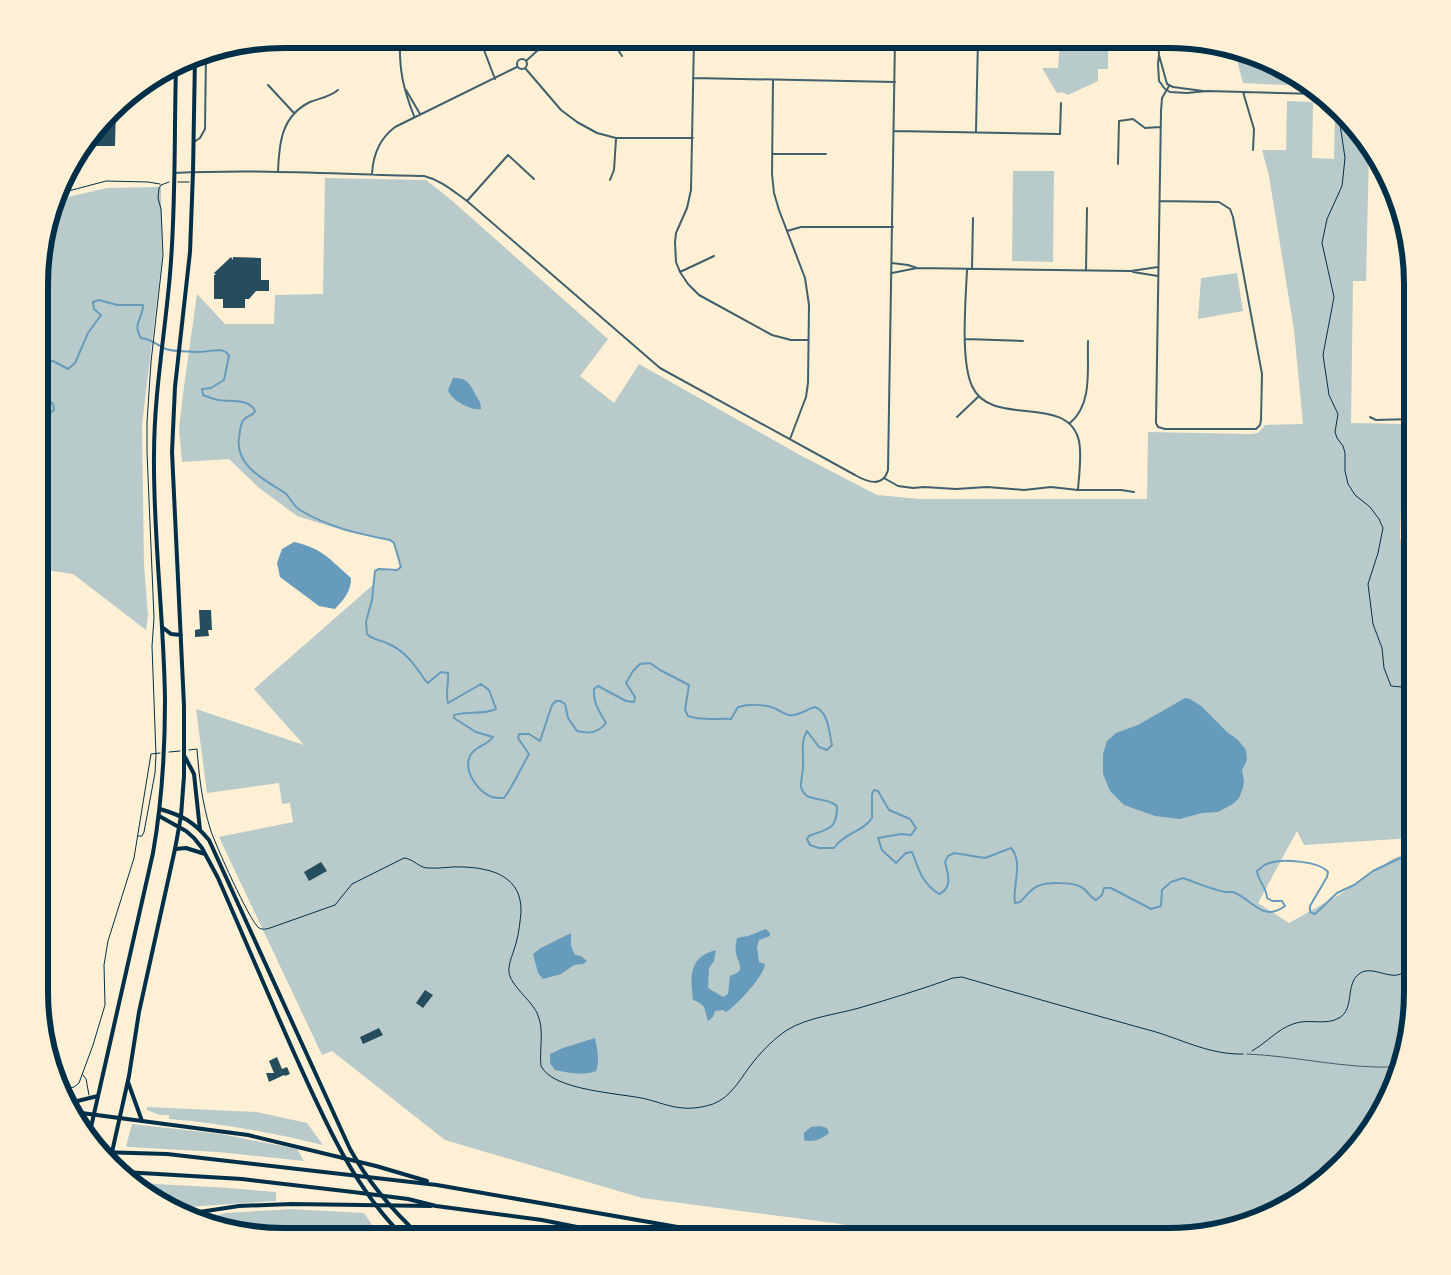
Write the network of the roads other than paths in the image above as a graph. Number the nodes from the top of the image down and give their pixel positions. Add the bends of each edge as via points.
1 (400, 48) edge
2 (484, 48) edge
3 (540, 48) edge
4 (617, 48) edge
5 (694, 48) edge
6 (895, 48) edge
7 (978, 48) edge
8 (1159, 48) edge
9 (1160, 55) junction
10 (622, 56) dead end
11 (206, 61) edge
12 (526, 61) junction
13 (195, 64) edge
14 (517, 67) junction
15 (525, 68) junction
16 (176, 74) edge
17 (693, 78) junction
18 (495, 79) junction
19 (774, 80) junction
20 (895, 82) junction
21 (268, 85) dead end
22 (1169, 86) junction
23 (404, 88) junction
24 (338, 90) dead end
25 (1166, 90) junction
26 (1204, 91) junction
27 (1243, 92) junction
28 (1308, 94) edge
29 (1061, 103) dead end
30 (294, 113) junction
31 (420, 114) junction
32 (414, 116) junction
33 (1161, 127) junction
34 (894, 131) junction
35 (976, 132) junction
36 (616, 138) junction
37 (693, 138) junction
38 (194, 142) junction
39 (1253, 150) dead end
40 (772, 154) junction
41 (826, 154) dead end
42 (1118, 164) dead end
43 (193, 172) junction
44 (278, 172) junction
45 (174, 173) junction
46 (372, 174) junction
47 (534, 179) dead end
48 (610, 180) dead end
49 (467, 201) junction
50 (1160, 201) junction
51 (1087, 208) dead end
52 (973, 218) dead end
53 (893, 227) junction
54 (787, 231) junction
55 (714, 256) dead end
56 (892, 264) junction
57 (1158, 267) junction
58 (917, 268) junction
59 (967, 268) junction
60 (972, 268) junction
61 (1086, 271) junction
62 (1131, 271) junction
63 (680, 272) junction
64 (892, 273) junction
65 (1158, 276) junction
66 (808, 340) junction
67 (966, 340) junction
68 (1023, 341) dead end
69 (1088, 341) dead end
70 (979, 396) junction
71 (958, 417) dead end
72 (1370, 417) dead end
73 (1404, 419) edge
74 (1070, 423) junction
75 (789, 440) junction
76 (884, 478) junction
77 (1078, 490) junction
78 (1134, 492) dead end
79 (162, 627) junction
80 (181, 635) junction
81 (185, 757) junction
82 (160, 809) junction
83 (159, 816) junction
84 (180, 816) junction
85 (179, 827) junction
86 (200, 830) junction
87 (175, 848) junction
88 (205, 854) junction
89 (255, 939) junction
90 (246, 943) junction
91 (1247, 1054) road end
92 (1391, 1067) edge
93 (128, 1082) junction
94 (98, 1096) junction
95 (75, 1102) edge
96 (81, 1113) edge
97 (94, 1115) junction
98 (120, 1119) junction
99 (142, 1122) junction
100 (91, 1128) edge
101 (111, 1152) edge
102 (112, 1153) edge
103 (132, 1172) edge
104 (437, 1184) junction
105 (436, 1206) junction
106 (199, 1212) edge
107 (397, 1228) edge
108 (412, 1228) edge
109 (582, 1228) edge
110 (684, 1228) edge

1 - 23 street
2 - 18 street
3 - 12 street
4 - 10 street
5 - 17 street
6 - 20 street
7 - 35 street
8 - 9 street
9 - 22 street
9 - 25 street via 1159,80
11 - 38 street via 205,129
12 - 14 street via 518,60
12 - 15 street
13 - 38 main road
14 - 15 street
14 - 18 street
15 - 36 street via 561,110 597,133
16 - 45 main road
17 - 19 street
17 - 37 street
18 - 31 street
19 - 20 street
19 - 40 street
20 - 34 street
21 - 30 street
22 - 25 street
22 - 26 street
23 - 31 street
23 - 32 street
24 - 30 street
25 - 26 street via 1179,93
25 - 33 street via 1162,98
26 - 27 street
27 - 28 street
27 - 39 street via 1254,129
29 - 35 street via 1060,134
30 - 44 street via 281,136
31 - 32 street
32 - 46 street via 380,141 373,159
33 - 42 street via 1145,128 1133,119 1119,121
33 - 50 street
34 - 35 street
34 - 53 street
36 - 37 street
36 - 48 street via 614,170
37 - 63 street via 691,190 674,242
38 - 43 main road
40 - 41 street
40 - 54 street via 774,193
43 - 44 street
43 - 45 street
43 - 80 main road via 190,252 177,370 172,470
44 - 46 street
45 - 79 main road via 172,252 156,394 154,457
46 - 49 street via 433,178
47 - 49 street via 508,155
49 - 75 street via 660,368
50 - 57 street
50 - 65 street via 1219,202 1230,209 1262,374 1259,427 1252,430 1158,427
51 - 61 street
52 - 60 street
53 - 54 street via 801,227
53 - 56 street
54 - 66 street via 805,278 809,305
55 - 63 street
56 - 58 street
56 - 64 street
57 - 62 street
57 - 65 street
58 - 59 street
58 - 64 street
59 - 60 street
59 - 67 street
60 - 61 street
61 - 62 street
62 - 65 street
63 - 66 street via 699,295 772,335
64 - 76 street via 888,468
66 - 75 street via 806,397
67 - 68 street
67 - 70 street via 966,369
69 - 74 street via 1086,394 1082,408
70 - 71 street
70 - 74 street via 991,405 1054,415
72 - 73 street via 1376,420
74 - 77 street via 1079,440
75 - 76 street via 864,480 876,482
76 - 77 street via 908,488
77 - 78 street
79 - 80 main road via 171,634
79 - 82 main road via 165,737
80 - 81 main road
81 - 84 main road
81 - 86 main road via 194,774
82 - 83 main road
82 - 84 main road
83 - 85 main road
83 - 94 main road
84 - 85 main road
84 - 86 main road
85 - 87 main road
85 - 88 main road via 194,838
86 - 89 main road via 214,850
87 - 88 main road
87 - 93 main road via 139,1012
88 - 90 main road
89 - 90 main road
89 - 108 main road via 355,1158 388,1204
90 - 107 main road via 334,1138 368,1194
91 - 92 lane
93 - 98 main road
93 - 99 main road
94 - 95 main road
94 - 97 main road
96 - 97 main road
97 - 98 main road
97 - 100 main road
98 - 99 main road
98 - 102 main road
99 - 104 main road via 227,1131 376,1166
101 - 104 main road via 167,1154
103 - 105 main road via 242,1179
104 - 110 main road
105 - 106 main road via 270,1204
105 - 109 main road

